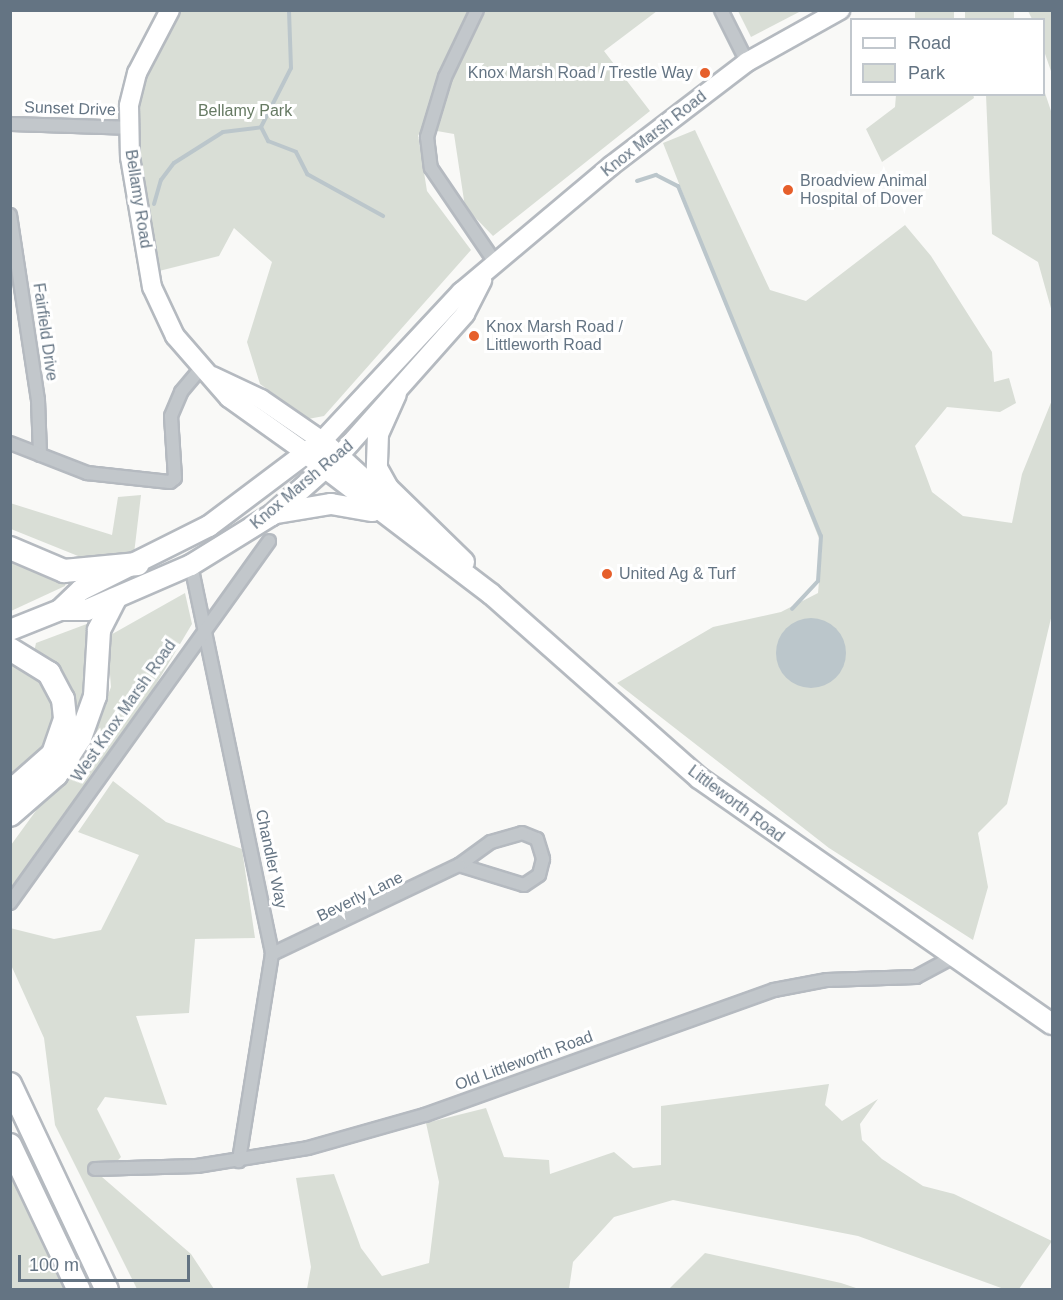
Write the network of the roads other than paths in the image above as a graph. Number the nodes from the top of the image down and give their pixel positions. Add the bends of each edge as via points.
1 (170, 10) edge
2 (477, 10) edge
3 (720, 10) edge
4 (840, 10) edge
5 (747, 62) junction
6 (10, 124) edge
7 (128, 128) junction
8 (10, 215) edge
9 (497, 265) junction
10 (483, 278) junction
11 (207, 372) junction
12 (396, 394) junction
13 (322, 441) junction
14 (10, 443) edge
15 (306, 453) junction
16 (40, 455) junction
17 (332, 462) junction
18 (272, 514) junction
19 (382, 514) junction
20 (269, 541) dead end
21 (10, 548) edge
22 (441, 557) junction
23 (138, 564) junction
24 (191, 565) junction
25 (491, 594) junction
26 (114, 600) junction
27 (60, 610) junction
28 (206, 622) junction
29 (10, 630) edge
30 (10, 649) edge
31 (10, 792) edge
32 (10, 815) edge
33 (459, 866) junction
34 (10, 903) edge
35 (272, 954) junction
36 (955, 956) junction
37 (1053, 1024) edge
38 (10, 1084) edge
39 (10, 1145) edge
40 (239, 1161) junction
41 (95, 1169) dead end
42 (79, 1290) edge
43 (107, 1290) edge

1 - 7 main road, Bellamy Road via 137,73
2 - 9 street via 446,77 427,137 431,168
3 - 5 street
4 - 5 main road, Knox Marsh Road
5 - 9 main road, Knox Marsh Road via 611,166
6 - 7 street, Sunset Drive
7 - 11 main road, Bellamy Road via 152,287 175,336
8 - 16 street, Fairfield Drive via 38,400
9 - 10 main road, Knox Marsh Road
10 - 12 main road, Knox Marsh Road via 465,314
10 - 13 main road, Knox Marsh Road via 436,318
11 - 13 main road, Bellamy Road via 261,399
11 - 15 main road, Bellamy Road via 229,398
11 - 16 street via 181,392 171,416 175,478 170,482 104,477
12 - 17 main road, Knox Marsh Road
12 - 25 main road via 375,445 381,477
13 - 15 main road, Knox Marsh Road
13 - 17 main road, Littleworth Road
14 - 16 street
15 - 17 main road, Littleworth Road
15 - 23 main road, Knox Marsh Road via 243,504
17 - 18 main road, Knox Marsh Road
17 - 19 main road, Littleworth Road
17 - 22 main road, Littleworth Road
18 - 19 main road via 330,504
18 - 24 main road, Knox Marsh Road
19 - 22 main road, Littleworth Road
20 - 28 street, West Knox Marsh Road
21 - 23 highway via 64,571
22 - 25 main road, Littleworth Road
23 - 27 main road, Knox Marsh Road via 81,590
24 - 26 main road, Knox Marsh Road
24 - 28 street, Chandler Way
25 - 36 main road, Littleworth Road via 699,778
26 - 27 main road, Knox Marsh Road via 87,610
26 - 32 highway via 99,630 95,696 80,738 56,775
27 - 29 main road, Knox Marsh Road
28 - 34 street, West Knox Marsh Road
28 - 35 street, Chandler Way
30 - 31 highway via 49,673 63,699 64,719 53,754
33 - 33 street, Beverly Lane via 491,842 522,833 537,839 543,859 539,875 524,885
33 - 35 street, Beverly Lane
35 - 40 street, Chandler Way
36 - 37 main road, Littleworth Road
36 - 40 street, Old Littleworth Road via 916,977 827,980 774,990 425,1115
38 - 43 highway
39 - 42 highway
40 - 41 street, Old Littleworth Road

